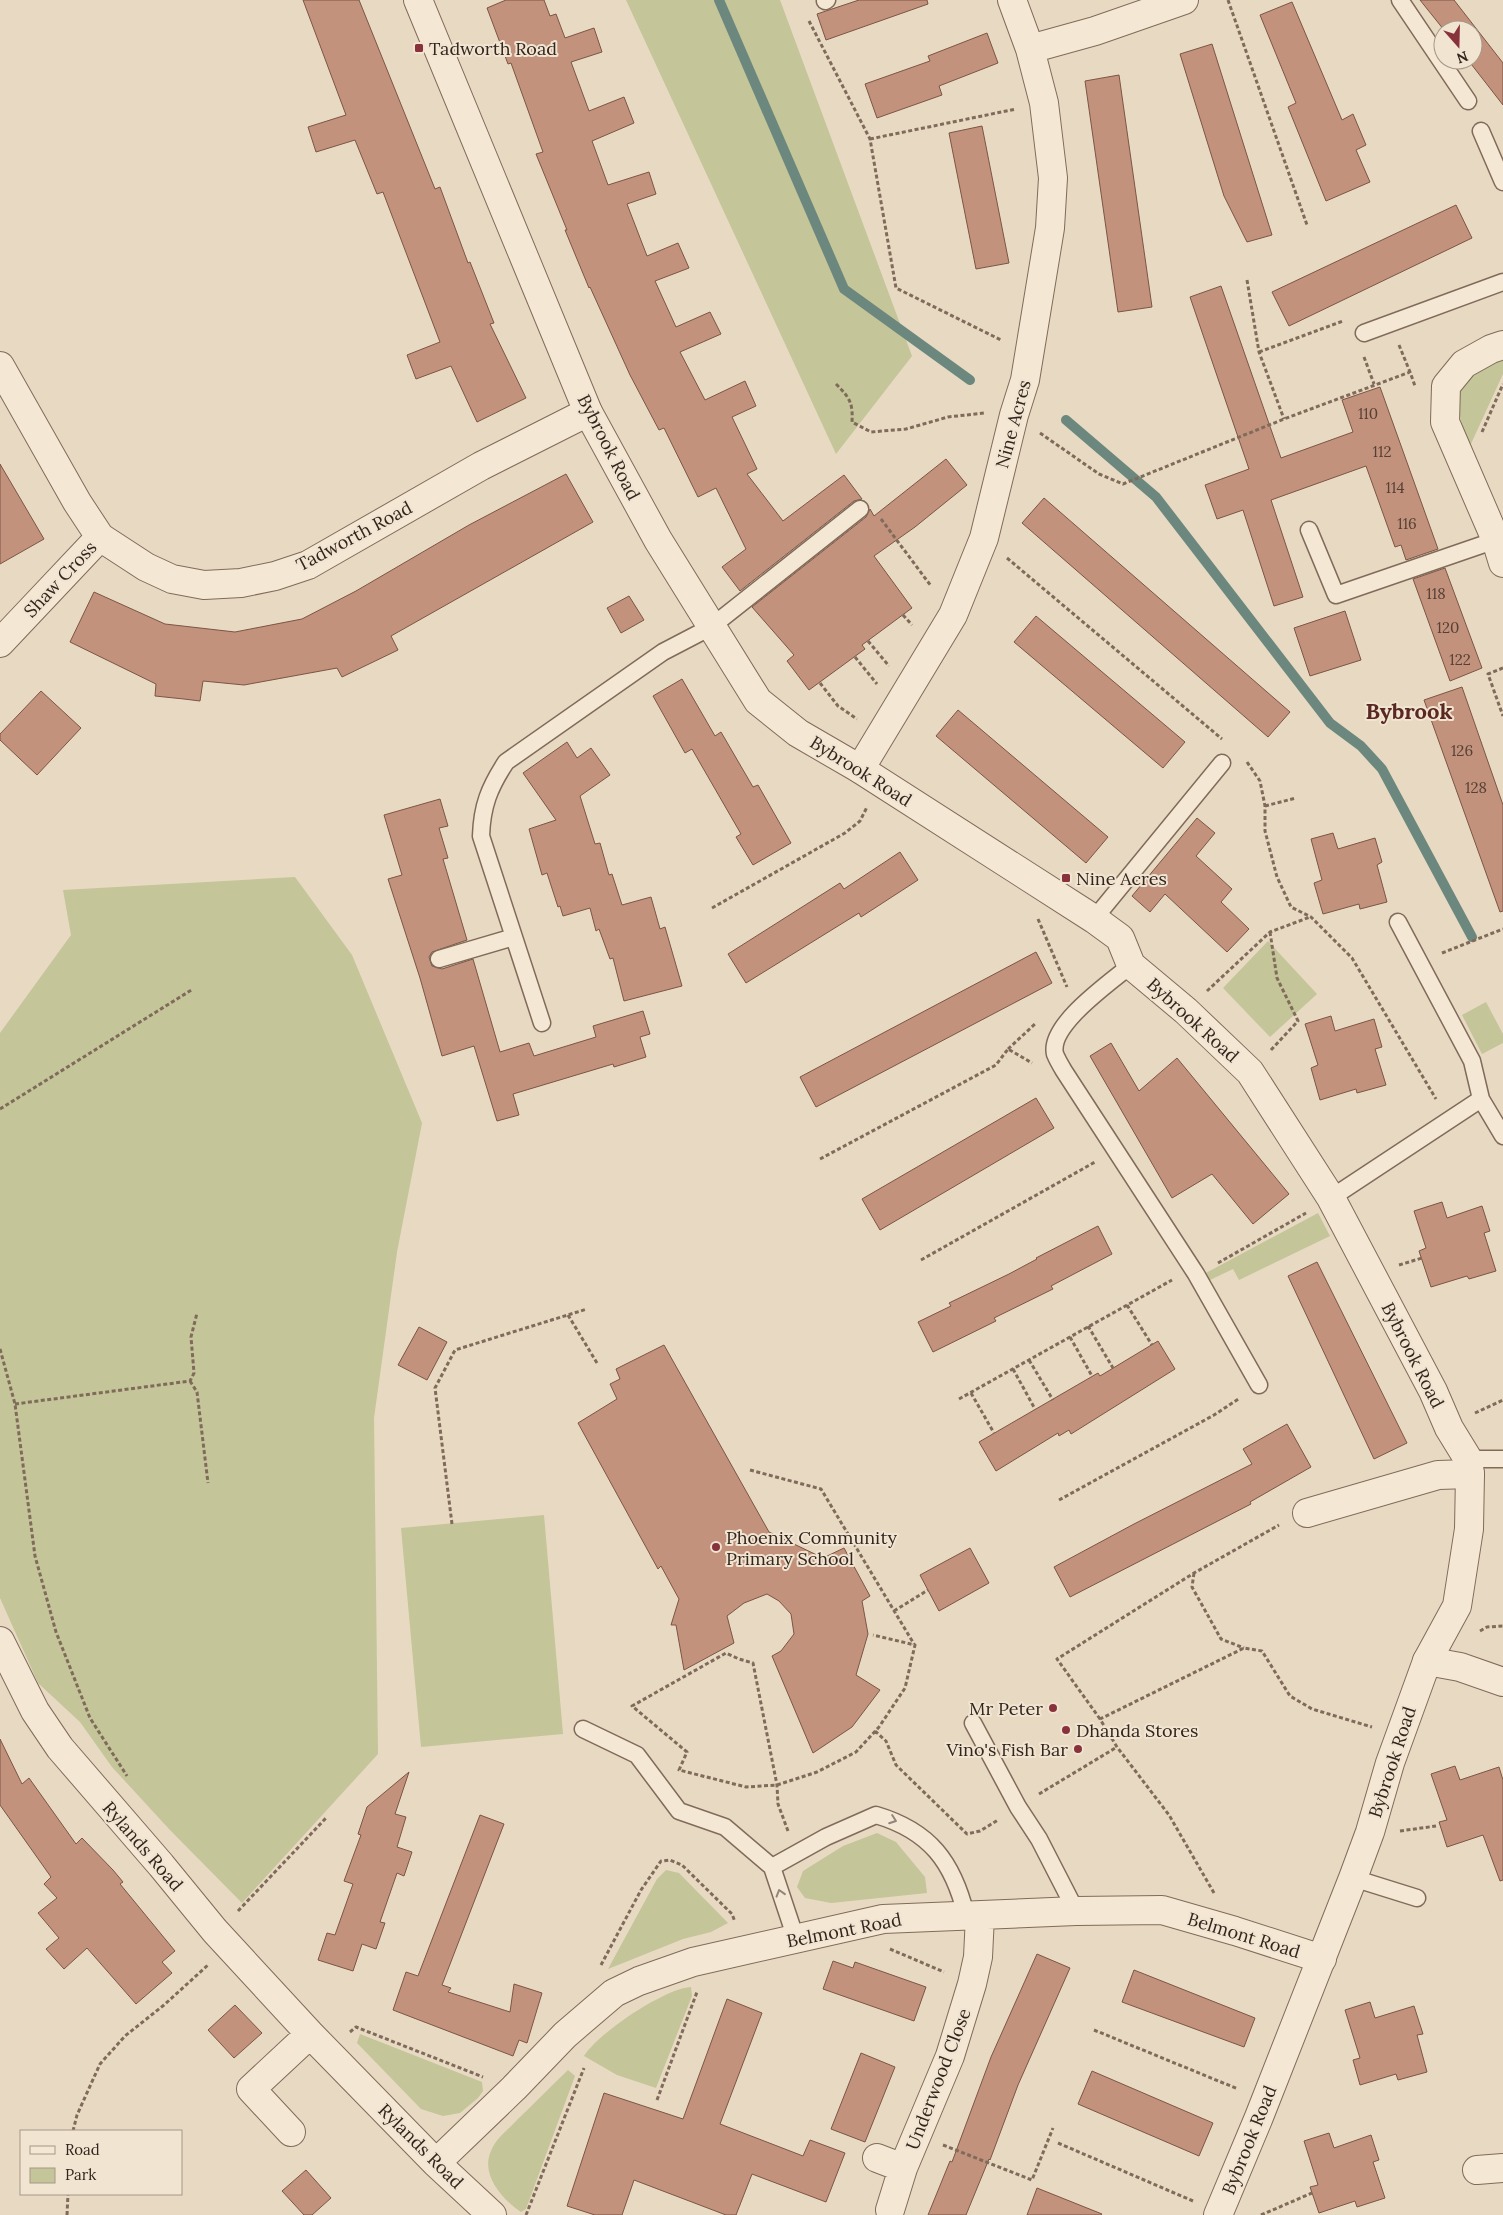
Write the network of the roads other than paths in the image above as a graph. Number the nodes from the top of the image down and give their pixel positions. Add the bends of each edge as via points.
1 (418, 0) edge
2 (1012, 0) edge
3 (1184, 0) edge
4 (1400, 0) edge
5 (1030, 49) junction
6 (1468, 101) dead end
7 (1481, 131) dead end
8 (1503, 182) edge
9 (1503, 282) edge
10 (1364, 333) dead end
11 (1503, 345) edge
12 (0, 366) edge
13 (588, 412) junction
14 (860, 509) road end
15 (1309, 530) dead end
16 (100, 537) junction
17 (1500, 552) edge
18 (711, 627) junction
19 (0, 643) edge
20 (1222, 763) dead end
21 (869, 776) junction
22 (1094, 918) junction
23 (1398, 922) dead end
24 (514, 936) junction
25 (438, 959) dead end
26 (1131, 965) junction
27 (542, 1023) dead end
28 (1481, 1100) junction
29 (1503, 1136) edge
30 (1331, 1198) junction
31 (1259, 1385) road end
32 (1503, 1459) edge
33 (1469, 1467) junction
34 (1307, 1512) road end
35 (0, 1641) edge
36 (1426, 1661) junction
37 (1503, 1682) edge
38 (973, 1723) dead end
39 (582, 1728) dead end
40 (772, 1867) junction
41 (1353, 1878) junction
42 (1417, 1898) dead end
43 (1076, 1911) junction
44 (973, 1915) junction
45 (796, 1939) junction
46 (1322, 1959) junction
47 (318, 2042) junction
48 (291, 2132) dead end
49 (877, 2158) dead end
50 (436, 2163) junction
51 (903, 2168) junction
52 (890, 2210) dead end
53 (1219, 2213) edge
54 (492, 2215) edge

1 - 13 street, Bybrook Road
2 - 5 street, Nine Acres
3 - 5 street via 1095,31
4 - 6 lane
5 - 21 street, Nine Acres via 1044,103 1053,178 1050,228 1025,380 984,538 952,615 880,736
7 - 8 lane
9 - 10 lane
11 - 17 street via 1491,348 1464,364 1446,386 1445,422
12 - 16 street, Tadworth Road
13 - 16 street, Tadworth Road via 481,466 308,565 275,576 241,583 204,585 172,579 139,563
13 - 18 street, Bybrook Road via 658,540
14 - 18 lane
15 - 17 lane via 1336,595
16 - 19 street, Shaw Cross
18 - 21 street, Bybrook Road via 758,701 798,733
18 - 24 lane via 664,652 545,734 506,762 496,777 482,814 481,836
20 - 22 lane
21 - 22 street, Bybrook Road
22 - 26 street, Bybrook Road via 1120,938
23 - 28 lane via 1472,1061
24 - 25 lane
24 - 27 lane
26 - 30 street, Bybrook Road via 1186,1010 1250,1072
26 - 31 lane via 1070,1017 1056,1040 1055,1053 1196,1274
28 - 29 lane
28 - 30 lane
30 - 33 street, Bybrook Road via 1433,1390
32 - 33 lane
33 - 34 street
33 - 36 street, Bybrook Road via 1469,1529 1457,1606
35 - 47 street, Rylands Road via 35,1711 60,1748 223,1940
36 - 37 street via 1460,1667
36 - 41 street, Bybrook Road
38 - 43 lane
39 - 40 lane via 637,1755 679,1811 725,1827
40 -> 44 lane via 826,1837 876,1815 900,1822 942,1856
45 -> 40 lane
41 - 42 lane
41 - 46 street, Bybrook Road
43 - 44 street, Belmont Road
43 - 46 street, Belmont Road via 1162,1910
44 - 45 street, Belmont Road via 883,1919
44 - 51 street, Underwood Close via 978,1957 972,1984 950,2056
45 - 50 street, Belmont Road via 693,1962 614,1993 565,2035
46 - 53 street, Bybrook Road
47 - 48 street via 251,2089
47 - 50 street, Rylands Road
49 - 51 street
50 - 54 street, Rylands Road
51 - 52 street, Underwood Close

